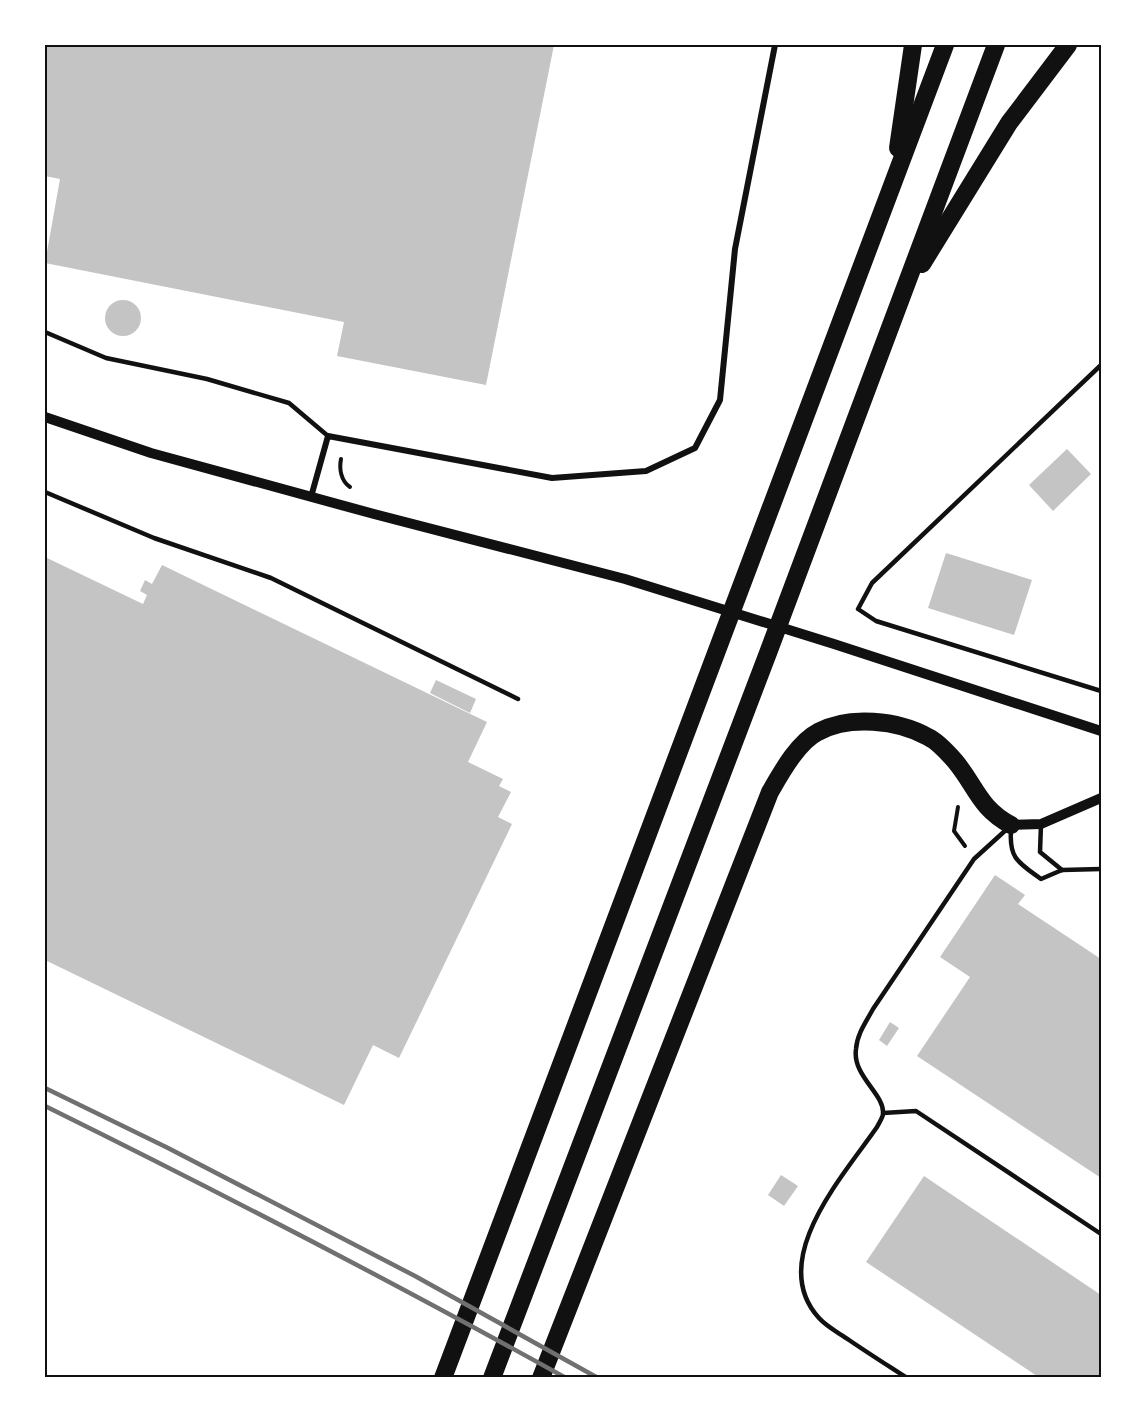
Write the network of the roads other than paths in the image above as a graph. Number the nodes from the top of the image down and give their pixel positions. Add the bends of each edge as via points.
1 (775, 45) edge
2 (913, 45) edge
3 (945, 45) edge
4 (996, 45) edge
5 (1068, 45) edge
6 (893, 182) junction
7 (900, 298) junction
8 (45, 332) edge
9 (1101, 365) edge
10 (45, 417) edge
11 (328, 436) junction
12 (45, 492) edge
13 (311, 497) junction
14 (1101, 691) edge
15 (518, 699) dead end
16 (1101, 731) edge
17 (1101, 798) edge
18 (1041, 824) junction
19 (1011, 825) junction
20 (1101, 869) edge
21 (1062, 870) junction
22 (883, 1113) junction
23 (1101, 1234) edge
24 (443, 1378) edge
25 (492, 1378) edge
26 (541, 1378) edge
27 (907, 1378) edge

1 - 11 street via 735,249 720,400 695,448 646,471 552,478
2 - 6 highway
3 - 6 highway
4 - 7 highway
5 - 7 highway via 1009,123
6 - 24 highway
7 - 25 highway
8 - 11 lane via 106,358 207,379 289,403
9 - 14 lane via 872,583 858,609 876,621
10 - 13 street via 151,453
11 - 13 street
12 - 15 lane via 154,538 271,578
13 - 16 street via 625,579
17 - 18 street
18 - 19 street
18 - 21 lane via 1040,852
19 - 21 lane via 1010,848 1019,863 1041,879
19 - 22 lane via 974,859 859,1034 855,1051 859,1070
19 - 26 highway via 986,808 955,761 929,737 894,724 856,720 817,732 790,758 770,792
20 - 21 lane
22 - 23 lane via 916,1111
22 - 27 lane via 810,1228 802,1284 819,1319

